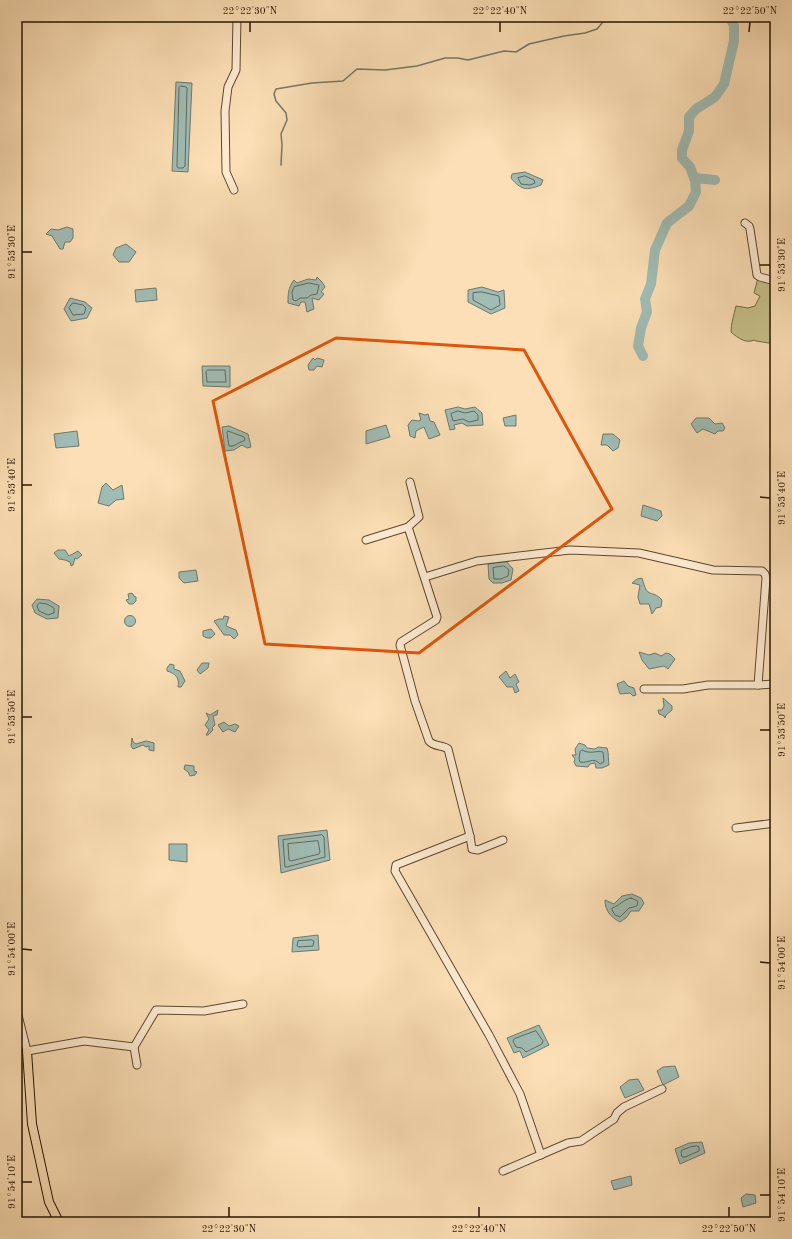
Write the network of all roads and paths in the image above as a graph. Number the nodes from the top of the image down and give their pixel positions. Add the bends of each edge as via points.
1 (237, 17) edge
2 (234, 190) dead end
3 (746, 223) dead end
4 (775, 281) edge
5 (410, 482) dead end
6 (408, 526) junction
7 (366, 540) dead end
8 (425, 577) junction
9 (775, 684) edge
10 (758, 685) junction
11 (644, 689) dead end
12 (775, 824) edge
13 (736, 828) dead end
14 (470, 836) junction
15 (503, 840) dead end
16 (243, 1004) dead end
17 (17, 1012) edge
18 (134, 1047) junction
19 (26, 1051) junction
20 (137, 1065) dead end
21 (662, 1089) dead end
22 (541, 1155) junction
23 (503, 1171) dead end
24 (59, 1222) edge

1 - 2 street via 236,70 228,87 225,111 226,172
3 - 4 street via 750,229 757,275
5 - 6 street via 420,516
6 - 7 street
6 - 8 street
8 - 10 street via 477,561 570,550 639,553 713,570 762,571 766,578
8 - 14 street via 436,620 400,644 429,741 448,749
9 - 10 street
10 - 11 street
12 - 13 street
14 - 15 street via 472,849 475,850
14 - 22 street via 396,865 395,871 520,1094
16 - 18 street via 204,1011 156,1010
17 - 19 street
18 - 19 street via 84,1041
18 - 20 street
19 - 24 main road via 32,1124 49,1202
21 - 22 street via 624,1107 614,1120 581,1141 568,1143
22 - 23 street

